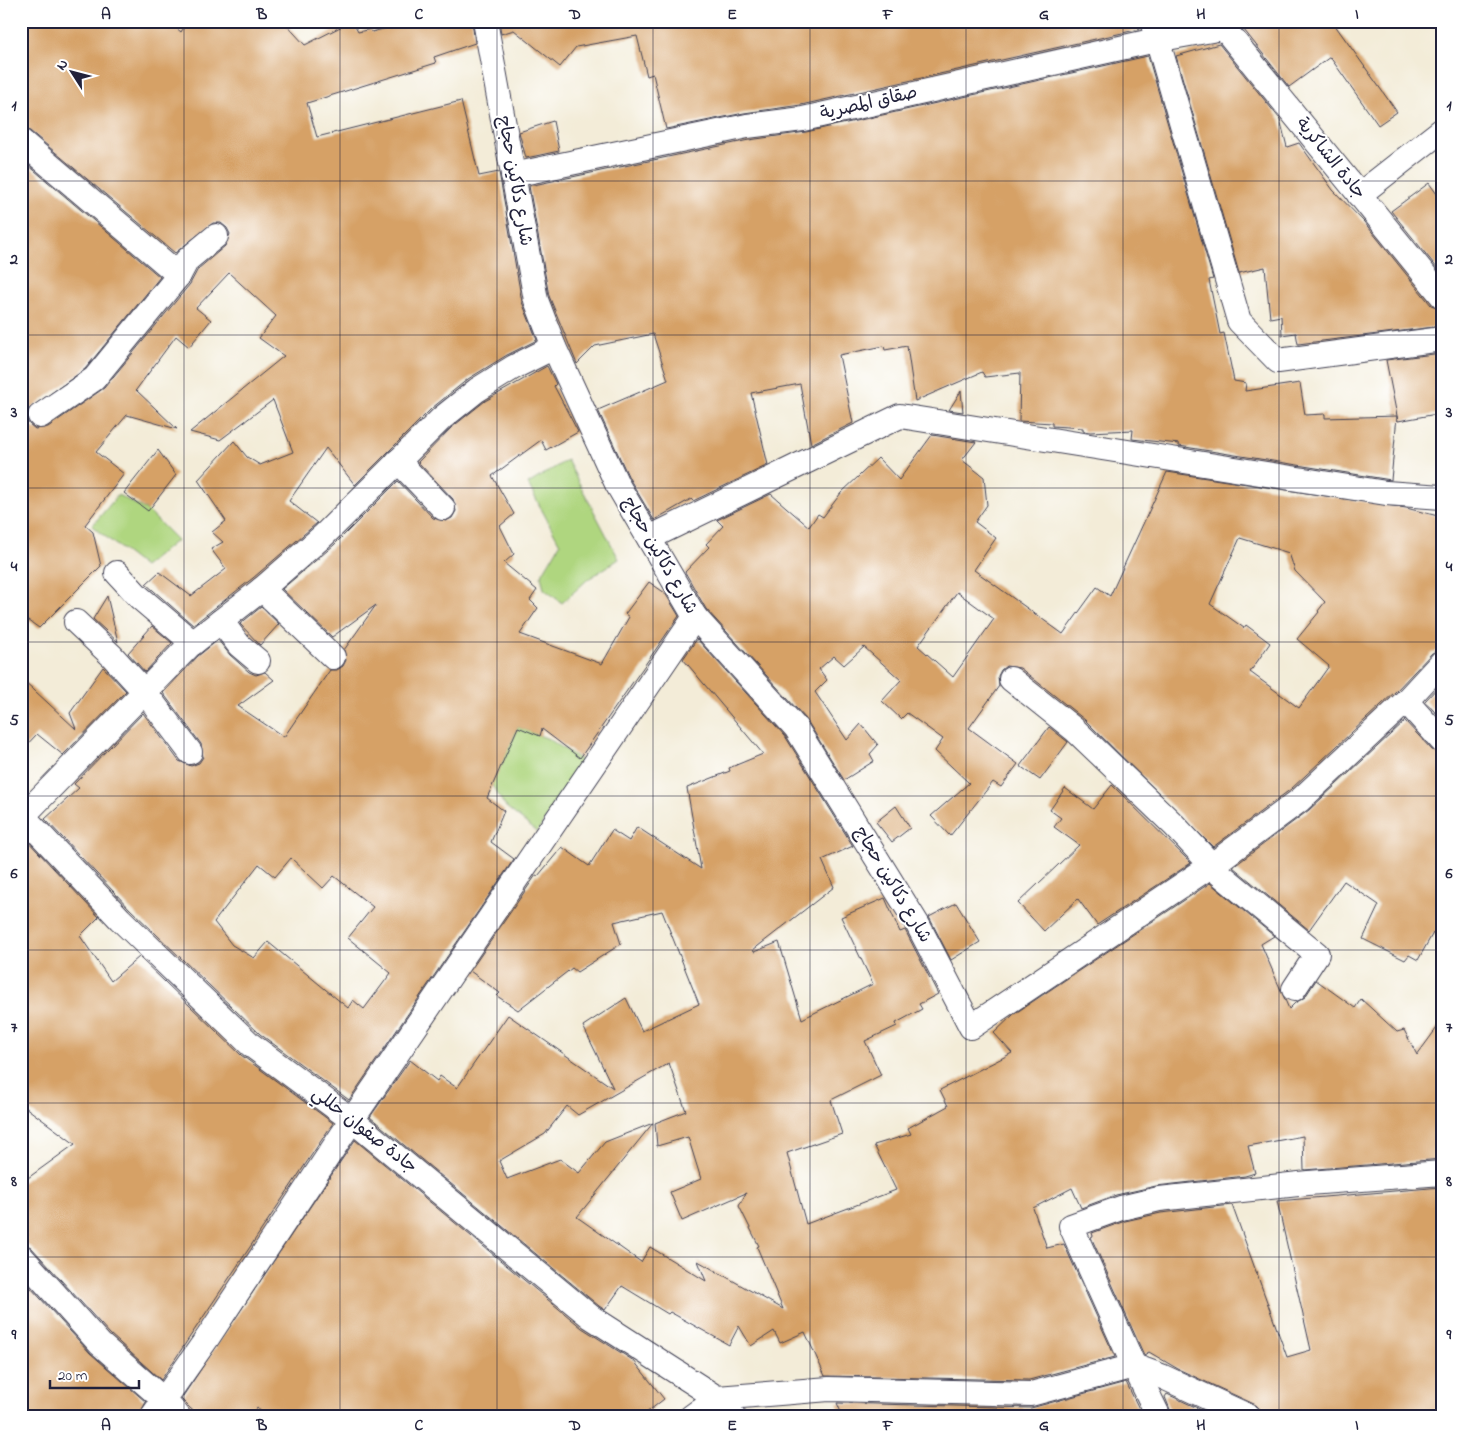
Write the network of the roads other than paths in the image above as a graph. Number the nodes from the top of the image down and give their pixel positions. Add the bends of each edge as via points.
1 (485, 21) edge
2 (1221, 25) edge
3 (1154, 30) edge
4 (1442, 130) edge
5 (21, 141) edge
6 (513, 175) junction
7 (1359, 195) junction
8 (216, 236) dead end
9 (178, 275) junction
10 (1442, 296) edge
11 (1442, 339) edge
12 (554, 347) junction
13 (40, 416) dead end
14 (398, 461) junction
15 (1442, 497) edge
16 (443, 508) dead end
17 (649, 538) junction
18 (117, 573) dead end
19 (262, 589) junction
20 (695, 617) junction
21 (221, 621) junction
22 (76, 622) dead end
23 (193, 642) junction
24 (333, 657) dead end
25 (258, 661) dead end
26 (1442, 662) edge
27 (1011, 680) dead end
28 (144, 691) junction
29 (1406, 701) junction
30 (1442, 741) edge
31 (190, 752) dead end
32 (22, 815) edge
33 (1212, 865) junction
34 (1294, 989) dead end
35 (352, 1120) junction
36 (1442, 1173) edge
37 (21, 1256) edge
38 (1134, 1366) junction
39 (717, 1398) junction
40 (165, 1411) edge
41 (691, 1417) edge
42 (734, 1417) edge
43 (1159, 1417) edge
44 (1250, 1417) edge

1 - 6 street, شارع دكاكين حجاج
2 - 3 street, صقاق المصرية
2 - 7 street, جادة الشاكرية
3 - 6 street, صقاق المصرية via 803,119 747,126
3 - 11 street via 1238,321 1278,361
4 - 7 street
5 - 9 street
6 - 12 street, شارع دكاكين حجاج via 536,300
7 - 10 street, جادة الشاكرية
8 - 9 street via 187,260
9 - 13 street via 94,379
12 - 14 street via 477,390 442,418
12 - 17 street, شارع دكاكين حجاج via 617,484
14 - 16 street
14 - 19 street via 324,535
15 - 17 street via 1386,493 900,416
17 - 20 street, شارع دكاكين حجاج
18 - 23 street via 139,597
19 - 21 street
19 - 24 street
20 - 33 street, شارع دكاكين حجاج via 796,728 918,925 971,1027
20 - 35 street
21 - 23 street
21 - 25 street via 238,644
22 - 28 street
23 - 28 street
26 - 29 street
27 - 33 street via 1075,730 1174,824
28 - 31 street
28 - 32 street
29 - 30 street
29 - 33 street via 1300,800
32 - 35 street, جادة صفوان حللي via 120,919 251,1045
33 - 34 street via 1317,954
35 - 39 street, جادة صفوان حللي via 591,1317
35 - 40 street via 214,1329
36 - 38 street via 1159,1199 1121,1208 1071,1226
37 - 40 street
38 - 39 street via 1031,1394 829,1389
38 - 43 street
38 - 44 street
39 - 41 street
39 - 42 street, جادة صفوان حللي

